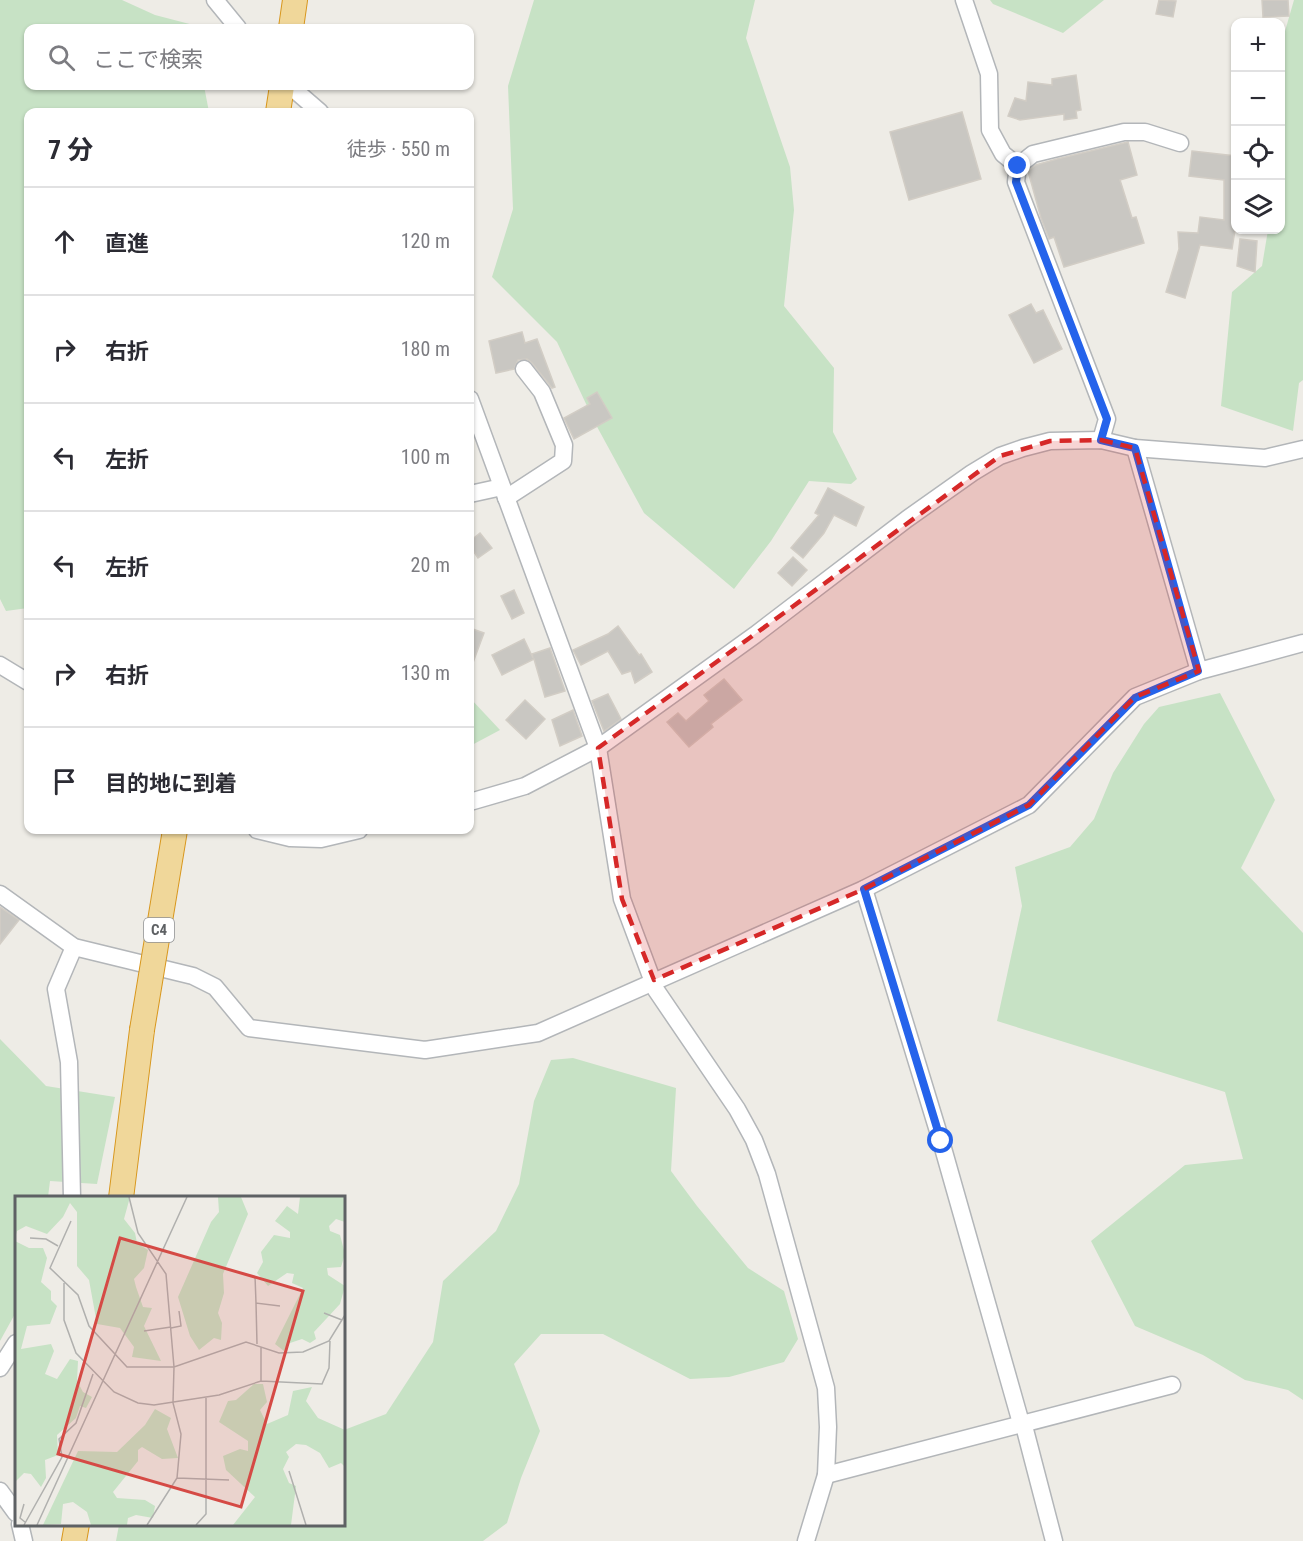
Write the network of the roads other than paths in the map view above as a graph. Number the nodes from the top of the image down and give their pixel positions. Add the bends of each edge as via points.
1 (215, 0) edge
2 (295, 0) edge
3 (964, 0) edge
4 (235, 24) edge
5 (292, 24) edge
6 (281, 90) edge
7 (295, 90) edge
8 (279, 108) edge
9 (316, 108) edge
10 (1180, 143) dead end
11 (1018, 166) junction
12 (525, 369) dead end
13 (474, 410) edge
14 (1101, 440) junction
15 (1135, 448) junction
16 (1303, 449) edge
17 (504, 492) junction
18 (474, 494) edge
19 (1303, 643) edge
20 (0, 665) edge
21 (1198, 671) junction
22 (24, 680) edge
23 (598, 748) junction
24 (474, 801) edge
25 (174, 834) edge
26 (273, 834) edge
27 (342, 834) edge
28 (864, 889) junction
29 (0, 894) edge
30 (74, 947) junction
31 (654, 980) junction
32 (72, 1196) edge
33 (121, 1196) edge
34 (15, 1345) edge
35 (0, 1368) edge
36 (1172, 1384) dead end
37 (1022, 1423) junction
38 (826, 1474) junction
39 (0, 1491) edge
40 (15, 1513) edge
41 (20, 1526) edge
42 (77, 1526) edge
43 (24, 1541) edge
44 (74, 1541) edge
45 (806, 1541) edge
46 (1054, 1541) edge

1 - 4 street
2 - 5 highway
3 - 11 street via 989,74 990,130 1003,154
6 - 8 highway
7 - 9 street
10 - 11 street via 1145,132 1124,132 1033,154
11 - 14 street via 1016,182 1107,419
12 - 17 street via 542,392 564,445 563,461
13 - 17 street
14 - 15 street
14 - 23 street via 1050,441 1000,456 972,473
15 - 16 street via 1265,458
15 - 21 street
17 - 18 street
17 - 23 street
19 - 21 street
20 - 22 street
21 - 28 street via 1135,698 1029,805
23 - 24 street via 525,786
23 - 31 street via 622,899
25 - 33 highway, C4, bridge via 142,1030
26 - 27 street via 321,839
28 - 31 street
28 - 37 street
29 - 30 street
30 - 31 street via 194,976 215,987 249,1028 425,1050 538,1033
30 - 32 street via 56,989 69,1062
31 - 38 street via 656,990 737,1109 767,1174 826,1388
34 - 35 street
36 - 37 street
37 - 38 street
37 - 46 street
38 - 45 street
39 - 40 street
41 - 43 street
42 - 44 highway

